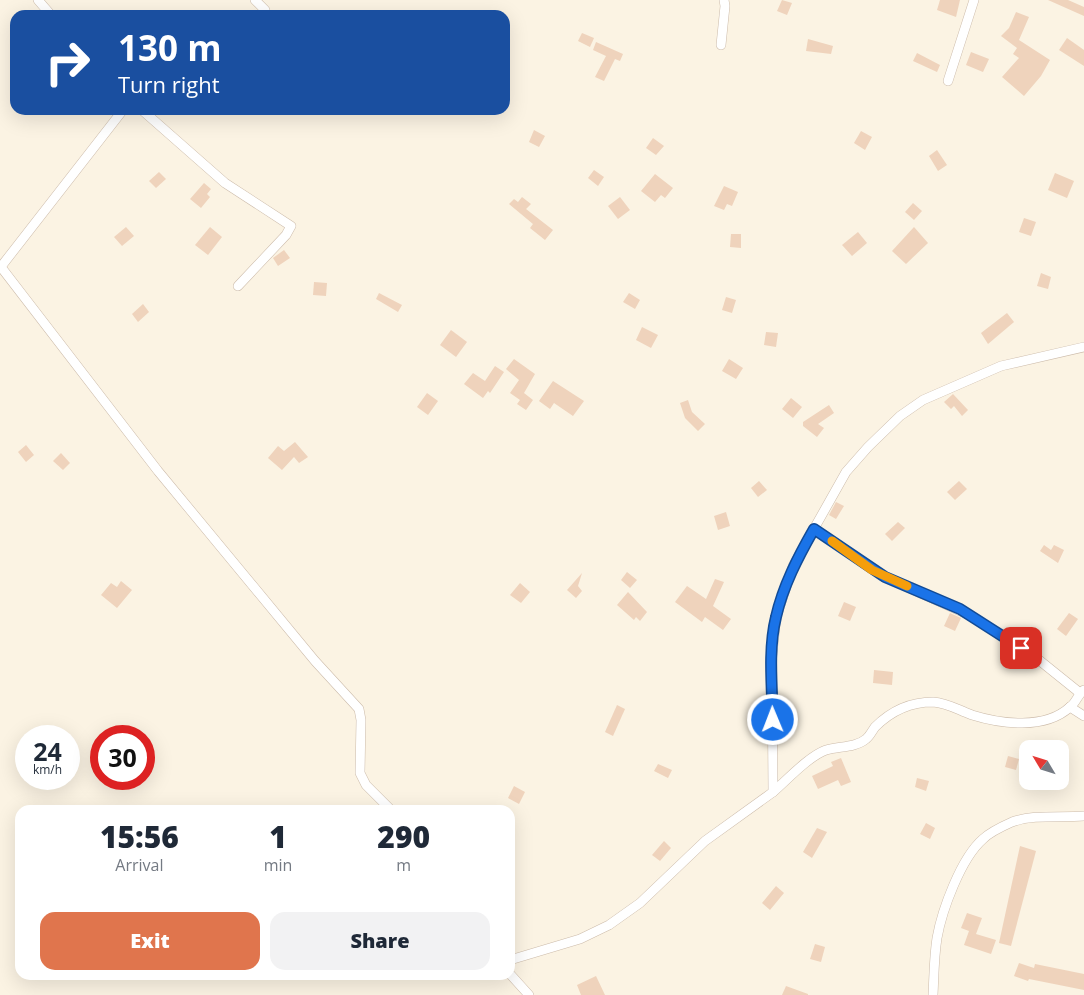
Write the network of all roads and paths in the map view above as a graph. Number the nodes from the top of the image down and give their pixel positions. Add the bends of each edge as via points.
1 (38, 0) edge
2 (255, 0) edge
3 (724, 0) edge
4 (974, 0) edge
5 (47, 10) edge
6 (265, 10) edge
7 (721, 45) dead end
8 (948, 81) dead end
9 (119, 115) edge
10 (148, 115) edge
11 (0, 268) edge
12 (238, 286) dead end
13 (1084, 347) edge
14 (814, 529) junction
15 (1082, 691) edge
16 (1070, 707) junction
17 (1084, 716) edge
18 (773, 792) junction
19 (386, 805) edge
20 (1084, 816) edge
21 (515, 958) edge
22 (515, 980) edge
23 (529, 995) edge
24 (932, 995) edge

1 - 5 street
2 - 6 street
3 - 7 street
4 - 8 street
9 - 11 street
10 - 12 street via 225,183 291,226
11 - 19 street via 158,471 315,661 359,709 360,773 366,785
13 - 14 street via 1001,366 923,400 894,422 846,472
14 - 15 street via 885,577 969,614
14 - 18 street via 793,566 776,618 772,656
15 - 16 street
16 - 17 street
16 - 18 street via 1043,721 1023,724 971,714 952,705 932,702 907,706 895,710 866,739 815,756
18 - 21 street via 705,840 640,903 609,925 580,939
20 - 24 street via 1013,822 983,838 974,848 942,917
22 - 23 street

